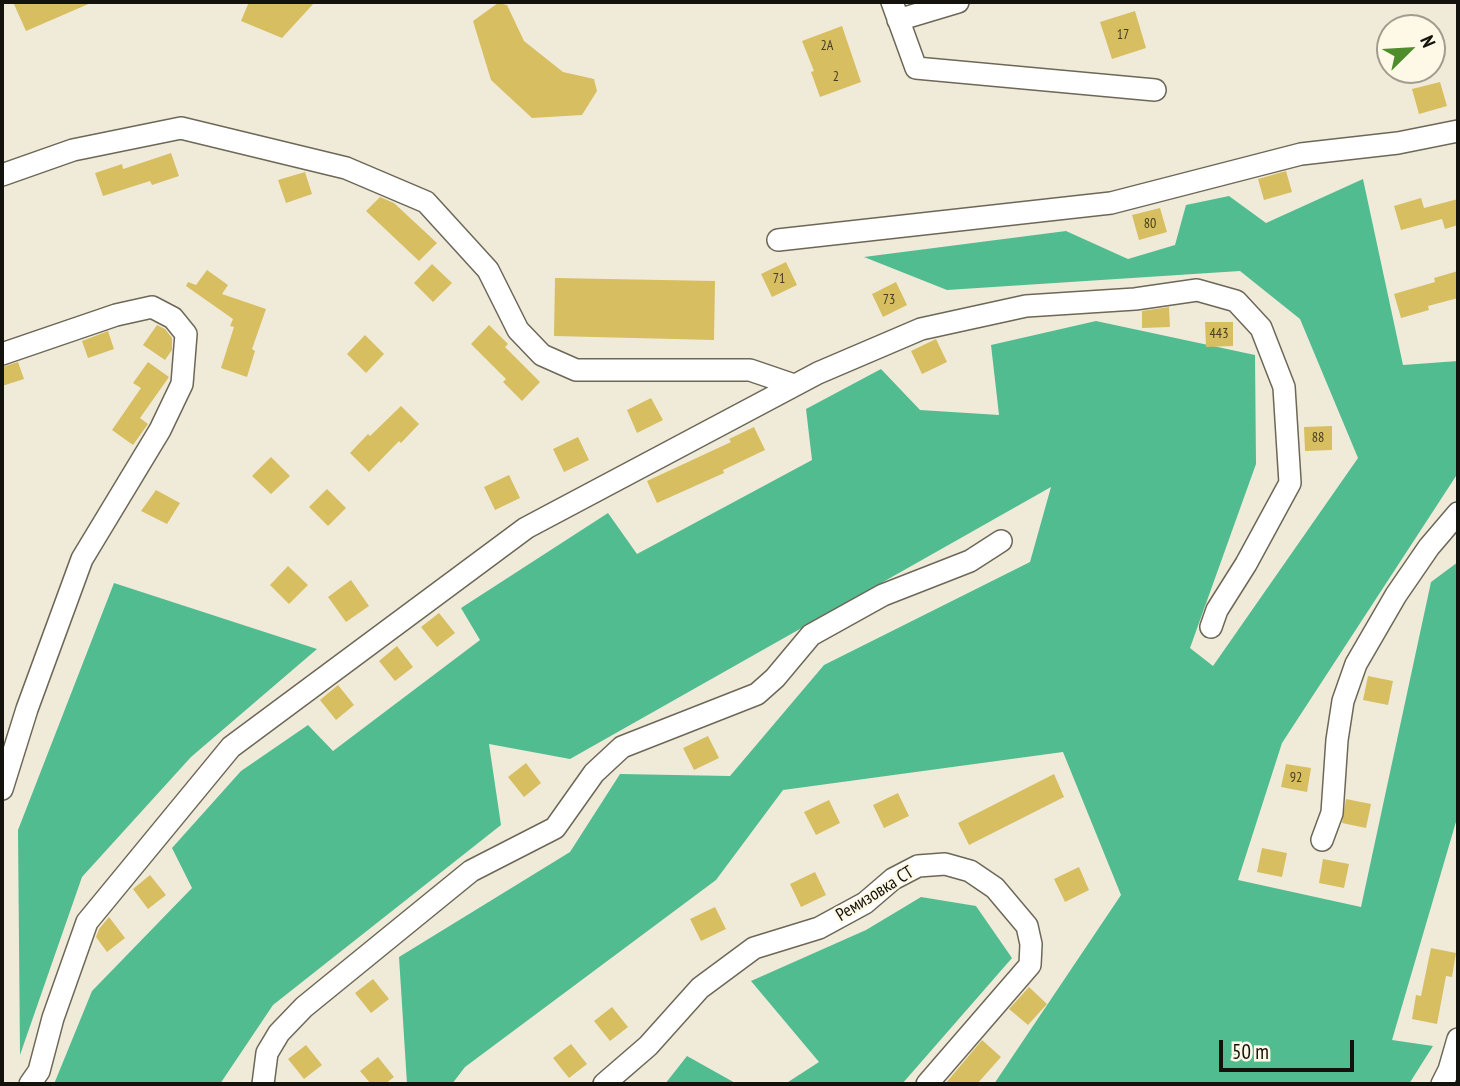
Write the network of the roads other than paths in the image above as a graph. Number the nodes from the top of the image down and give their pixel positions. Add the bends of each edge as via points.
1 (958, 2) edge
2 (895, 11) edge
3 (1155, 90) dead end
4 (1458, 131) edge
5 (2, 175) edge
6 (778, 240) dead end
7 (2, 354) edge
8 (794, 385) junction
9 (1458, 513) edge
10 (1001, 541) dead end
11 (1211, 627) dead end
12 (2, 789) edge
13 (1322, 840) dead end
14 (1458, 1038) edge
15 (30, 1084) edge
16 (263, 1084) edge
17 (604, 1084) edge
18 (928, 1084) edge
19 (1442, 1084) edge

1 - 2 street
2 - 3 street via 916,68
4 - 6 street via 1398,144 1301,154 1111,202
5 - 8 street via 72,150 181,128 346,168 426,202 488,270 518,330 542,355 576,370 750,370
7 - 12 street via 152,307 173,318 186,334 182,384 82,559
8 - 11 street via 920,329 1026,306 1197,290 1236,302 1261,328 1283,387 1290,483
8 - 15 street via 526,528 231,747 87,922 39,1071
9 - 13 street via 1396,595 1356,664 1343,701 1332,813
10 - 16 street via 970,561 883,595 811,635 757,694 622,747 594,773 555,828 471,871 304,1007 267,1053
14 - 19 street
17 - 18 street, Ремизовка СТ via 648,1046 699,988 754,948 819,928 918,866 945,864 970,871 995,888 1027,926 1030,965

